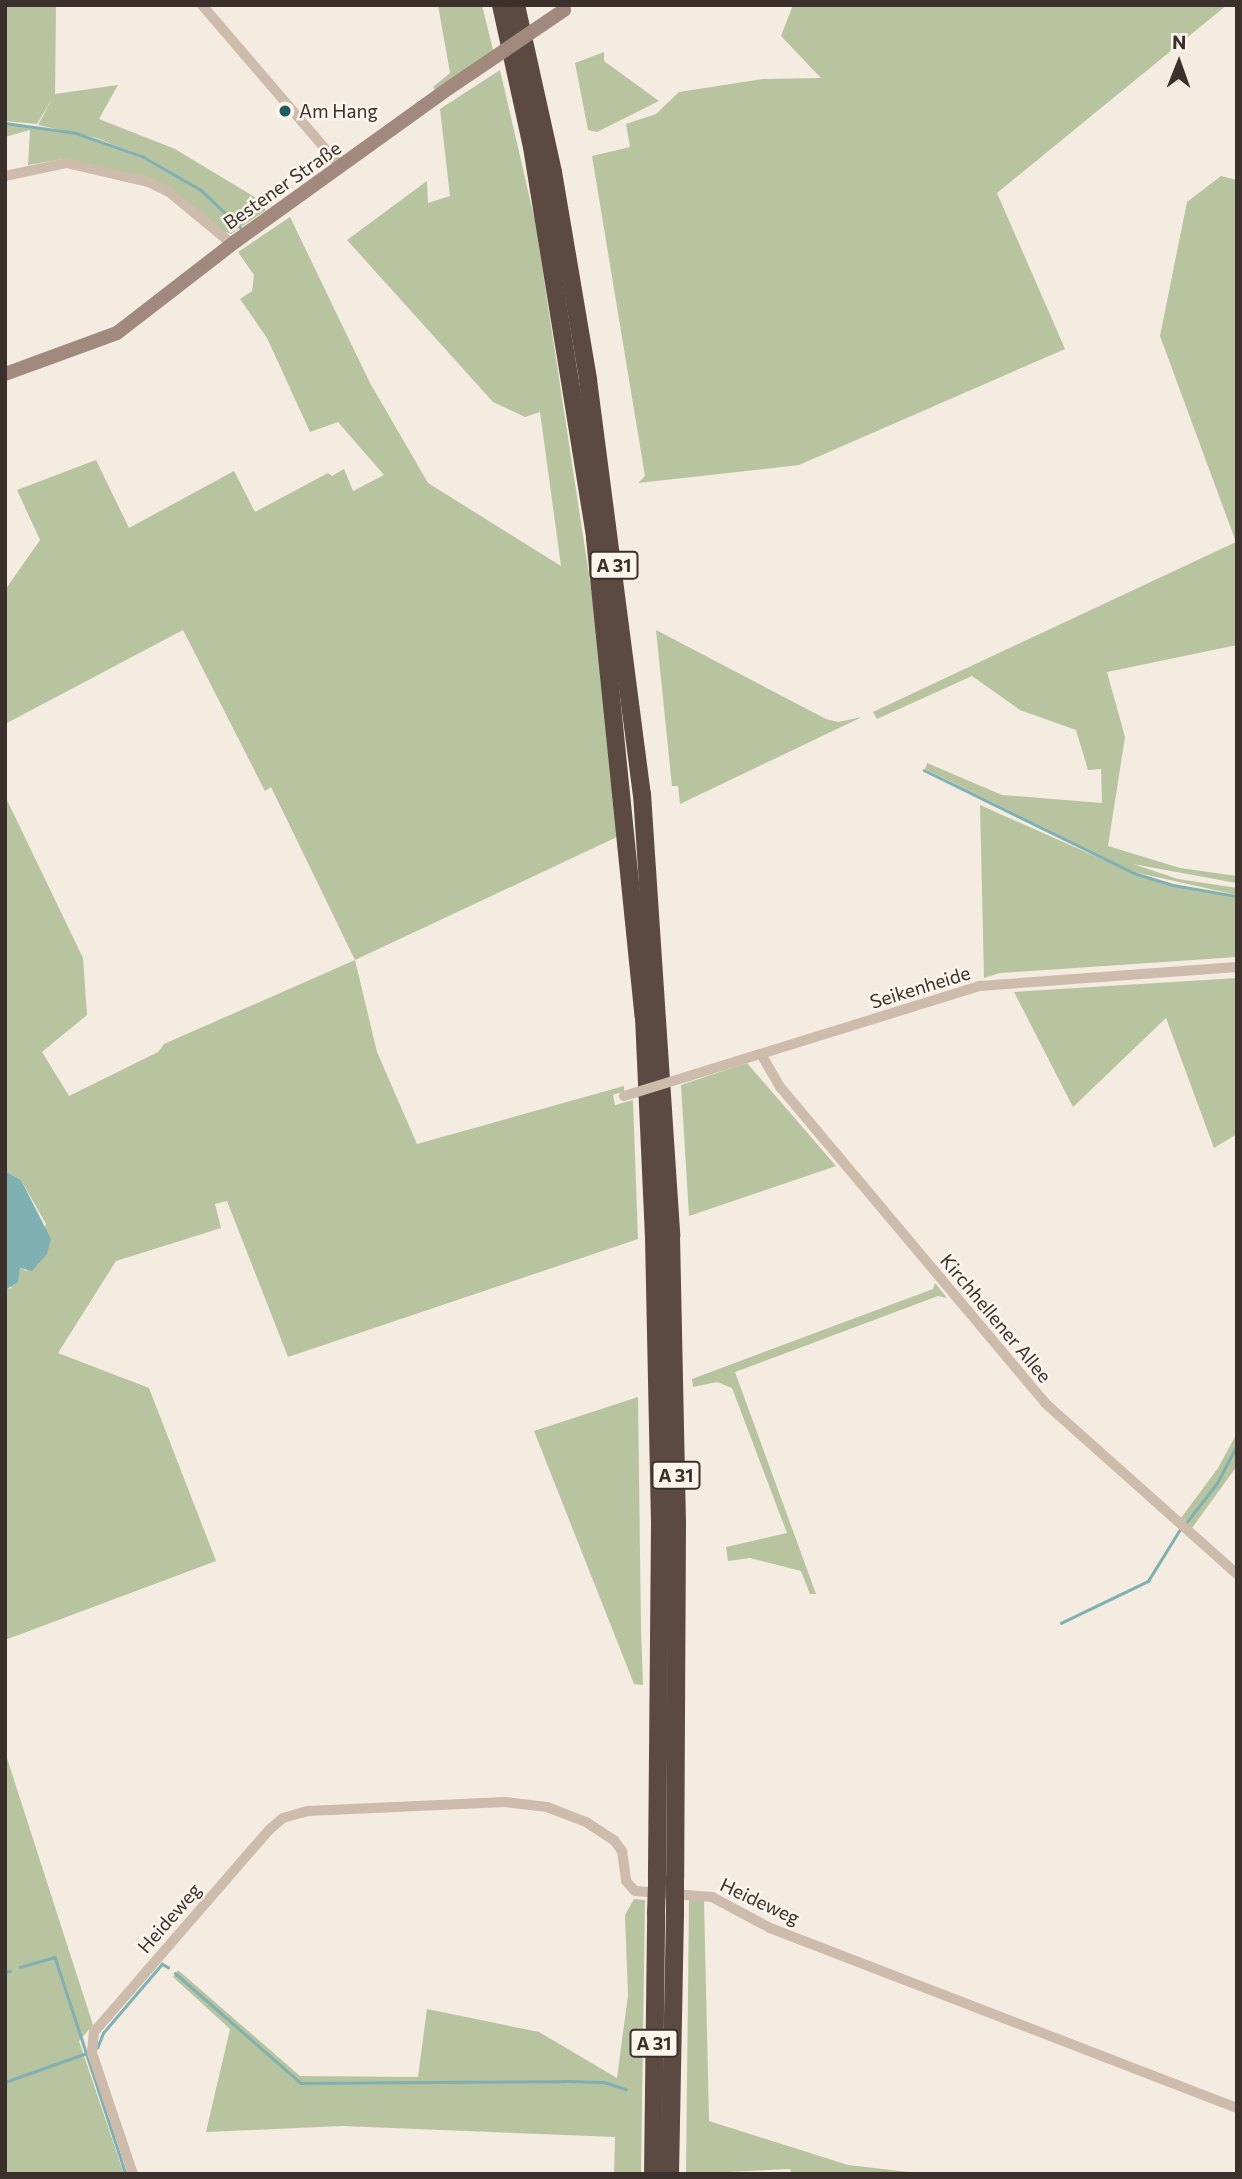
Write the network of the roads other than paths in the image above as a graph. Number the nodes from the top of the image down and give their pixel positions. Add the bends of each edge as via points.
1 (202, 5) edge
2 (501, 5) edge
3 (516, 5) edge
4 (568, 8) edge
5 (341, 167) junction
6 (5, 176) edge
7 (234, 243) junction
8 (5, 374) edge
9 (1237, 967) edge
10 (761, 1054) junction
11 (624, 1096) dead end
12 (1237, 1574) edge
13 (666, 1879) junction
14 (1237, 2108) edge
15 (133, 2174) edge
16 (653, 2174) edge
17 (670, 2174) edge

1 - 5 street
2 - 13 highway, A 31 via 534,161 595,538 644,1017
3 - 13 highway, A 31 via 554,172 588,380 642,794 671,1237 677,1525
4 - 5 street, Bestener Straße, bridge
5 - 7 street, Bestener Straße
6 - 7 street via 66,163 148,182 169,192
7 - 8 street, Bestener Straße via 109,338
9 - 10 street, Seikenheide via 980,986
10 - 11 street, Seikenheide, bridge
10 - 12 street, Kirchhellener Allee via 781,1088 1045,1403
13 - 16 highway, A 31, bridge via 656,1913
13 - 17 highway, A 31, bridge via 675,1914
14 - 15 street, Heideweg via 771,1928 712,1898 635,1891 626,1881 622,1851 614,1840 568,1814 525,1802 308,1811 284,1818 260,1839 91,2039

